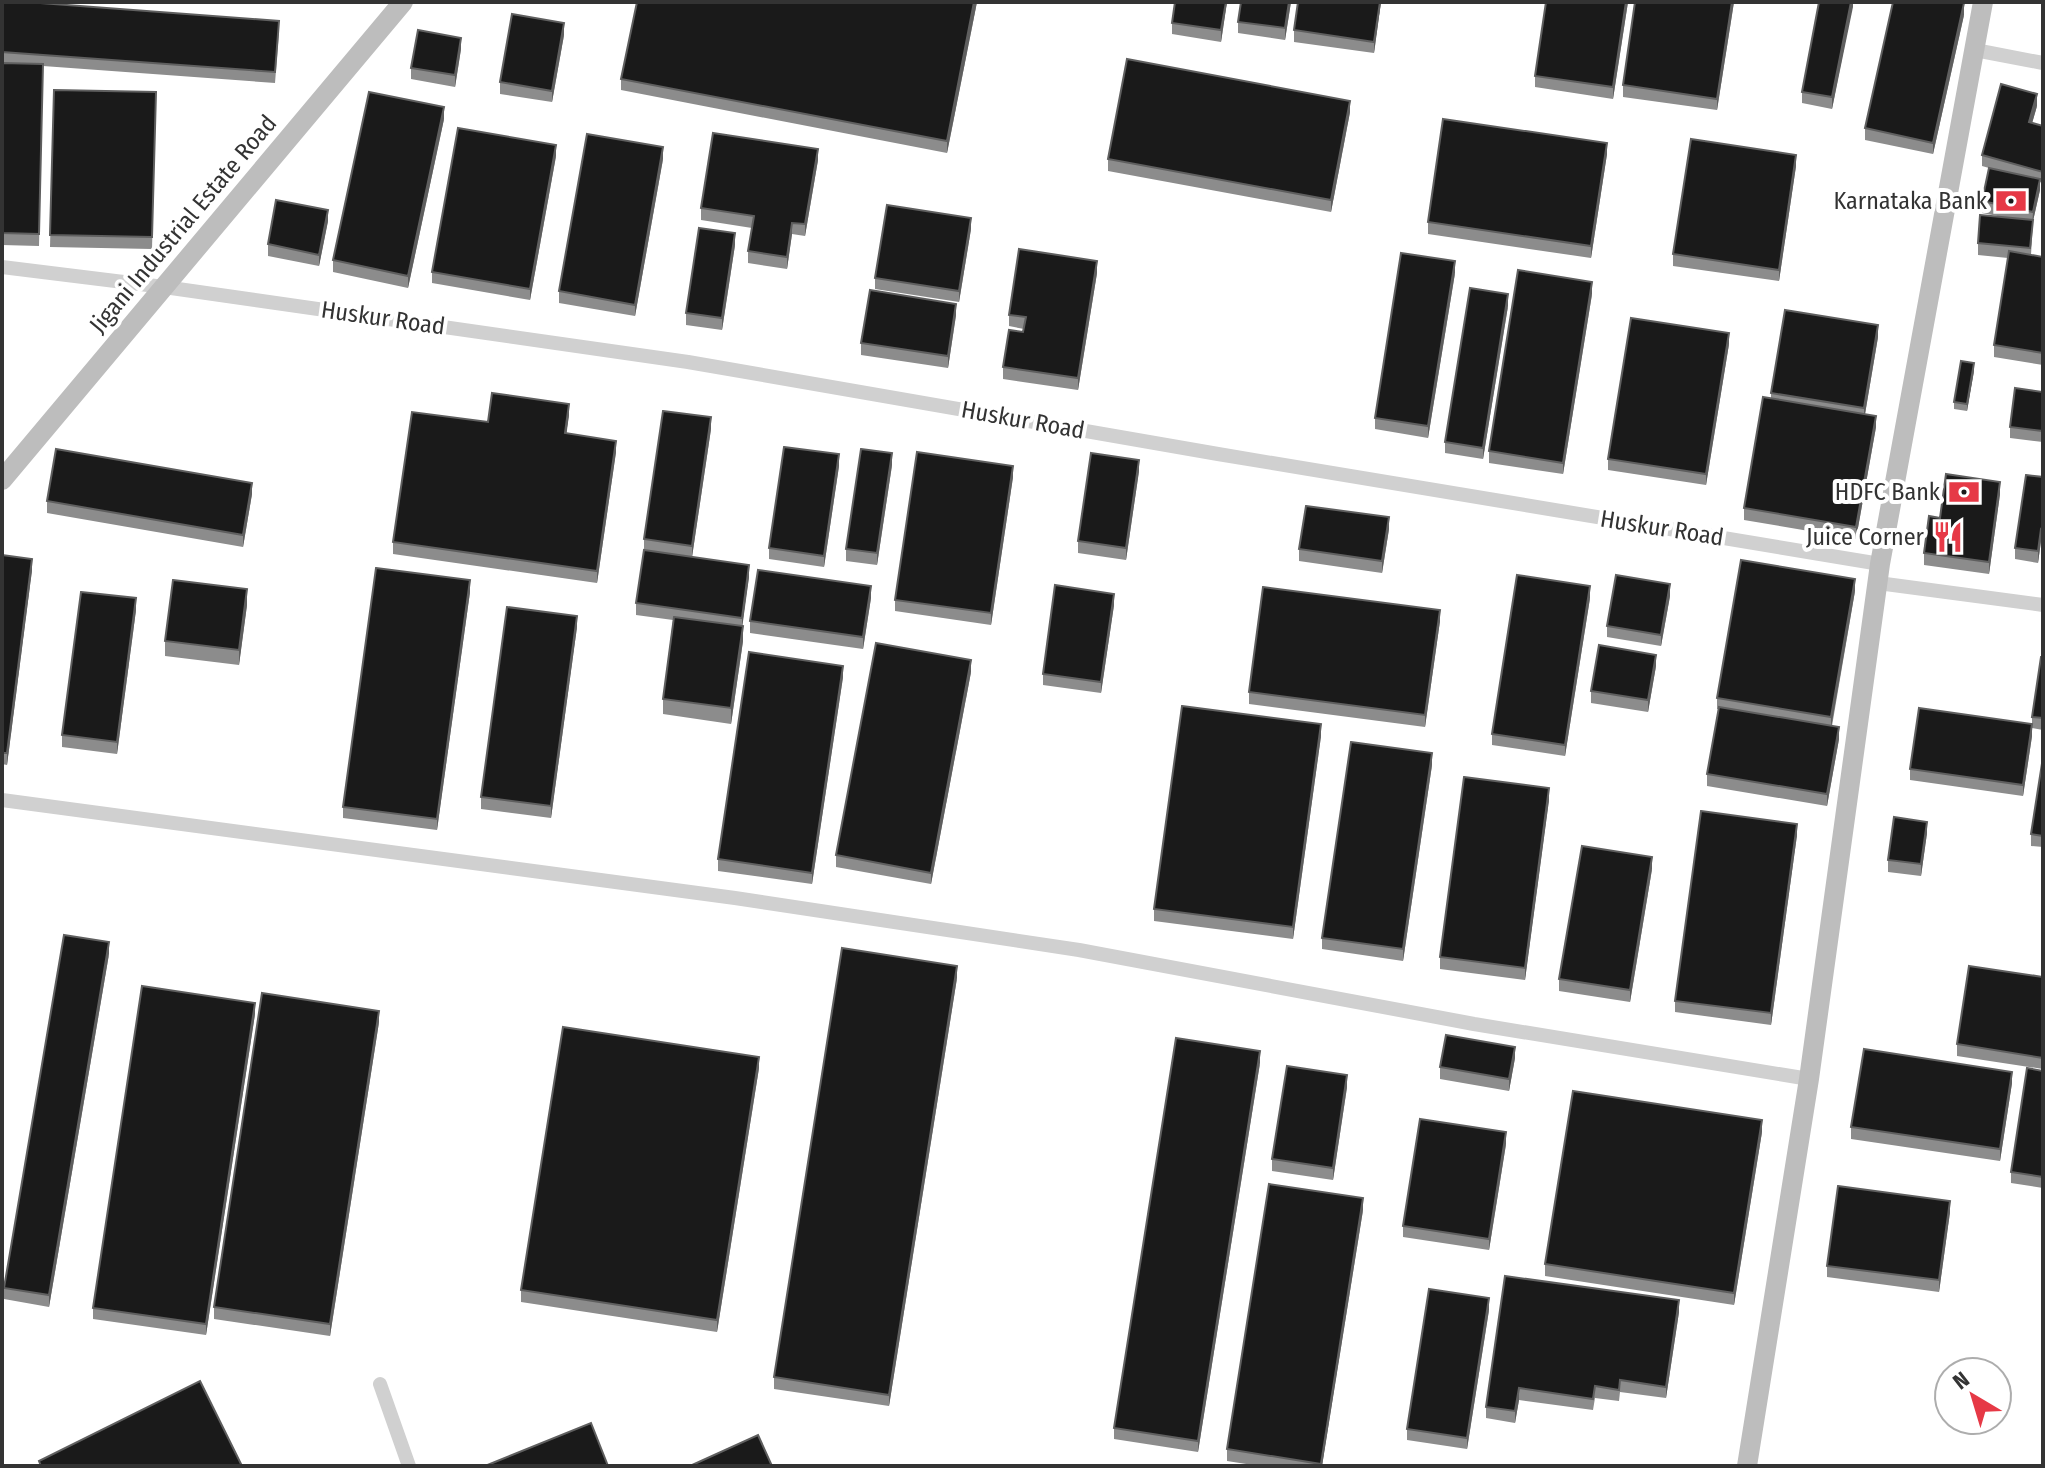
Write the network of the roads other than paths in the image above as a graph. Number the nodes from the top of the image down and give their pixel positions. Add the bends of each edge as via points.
1 (403, 2) edge
2 (1983, 2) edge
3 (1975, 50) junction
4 (2043, 63) edge
5 (2, 267) edge
6 (164, 287) junction
7 (2, 480) edge
8 (1879, 574) junction
9 (2043, 605) edge
10 (2, 800) edge
11 (1809, 1079) junction
12 (380, 1384) dead end
13 (409, 1466) edge
14 (1747, 1466) edge

1 - 6 street, Jigani Industrial Estate Road
2 - 3 street
3 - 4 street
3 - 8 street
5 - 6 street, Huskur Road
6 - 7 street, Jigani Industrial Estate Road
6 - 8 street, Huskur Road via 688,362
8 - 9 street, Huskur Road
8 - 11 street
10 - 11 street via 719,895 1079,950 1474,1024
11 - 14 street
12 - 13 street

